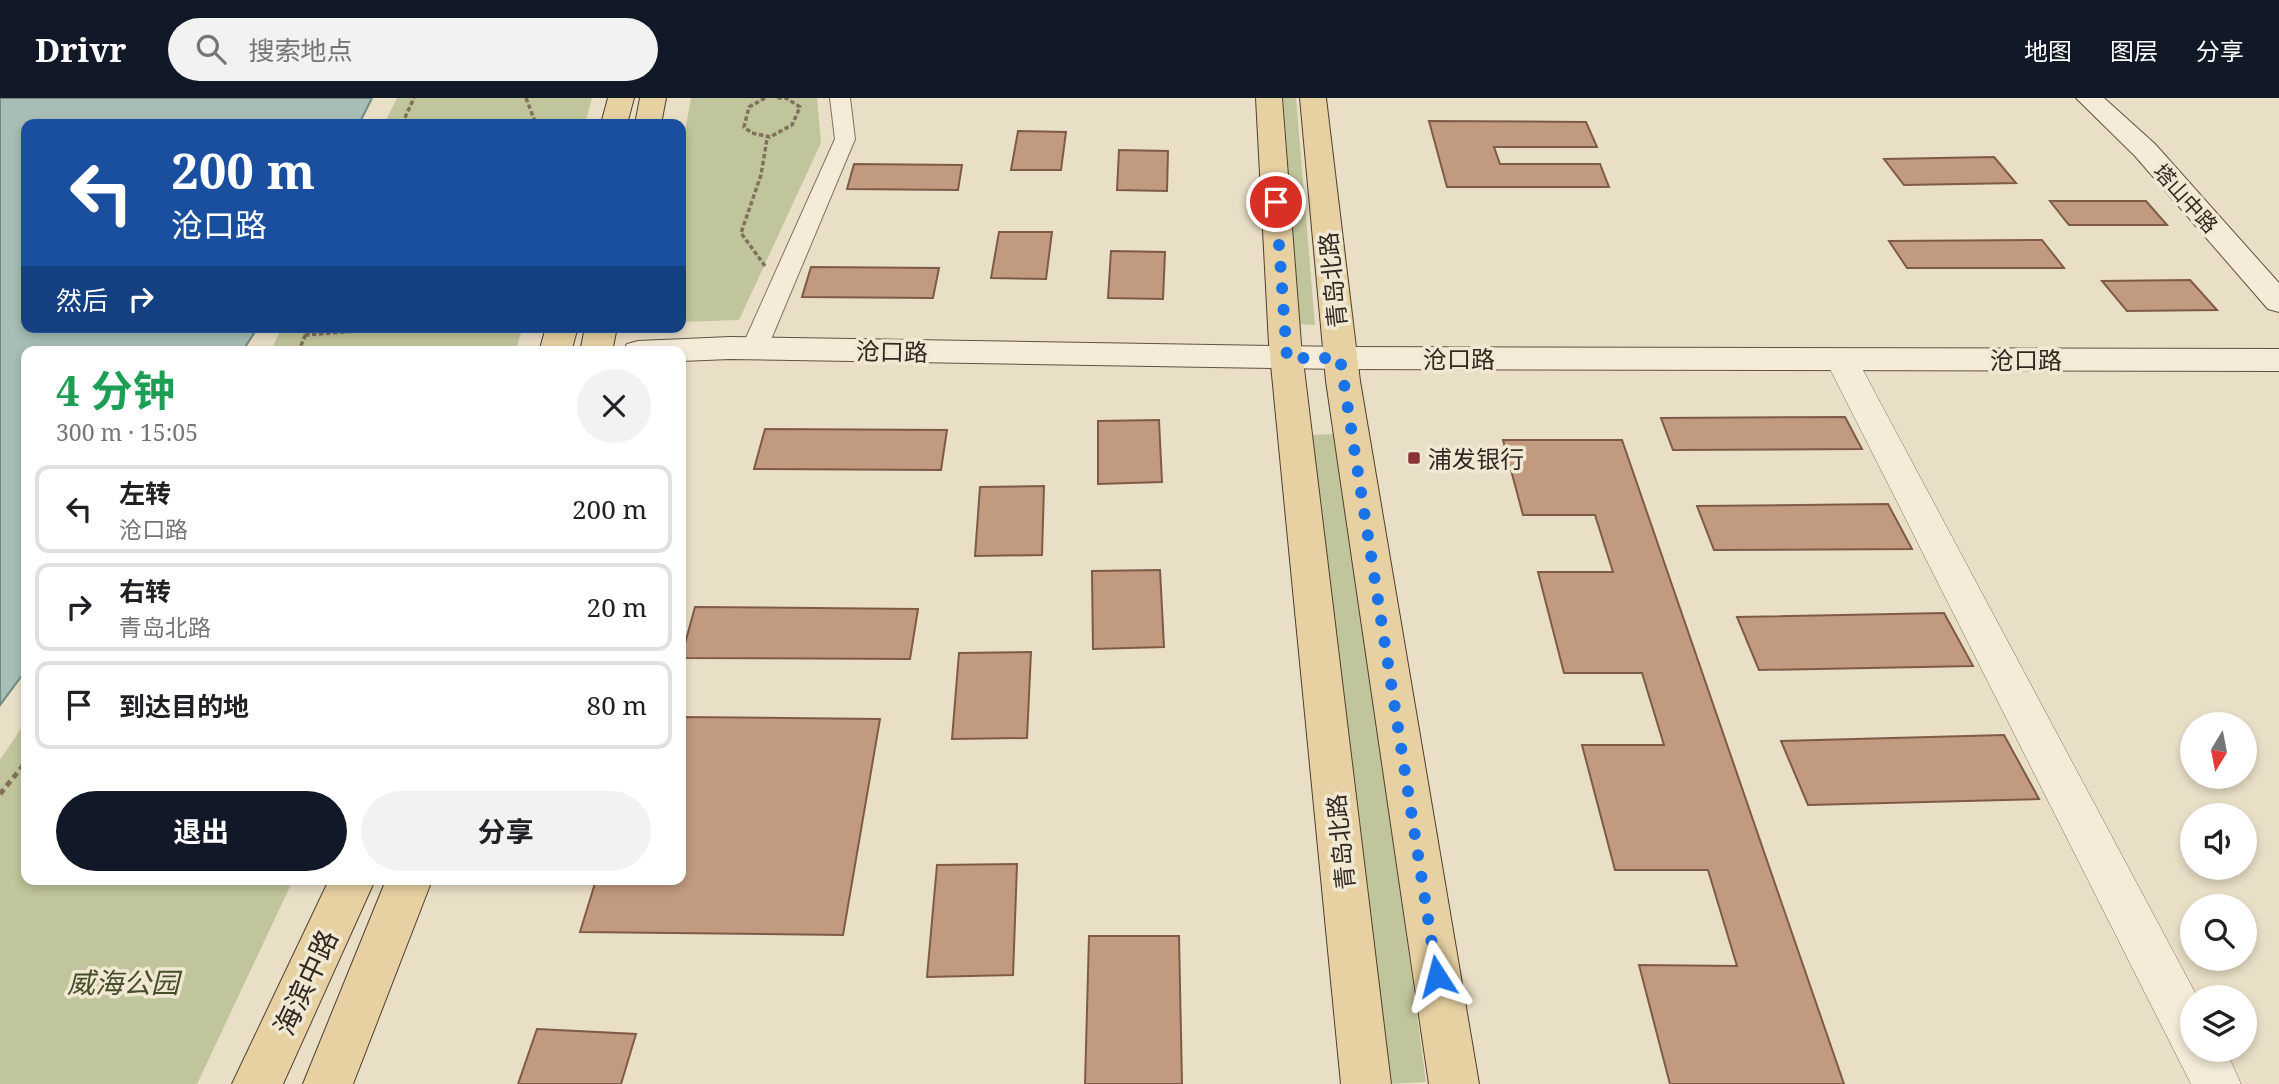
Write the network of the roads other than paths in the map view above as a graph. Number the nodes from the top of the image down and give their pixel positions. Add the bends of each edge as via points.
1 (621, 98) edge
2 (653, 98) edge
3 (840, 98) edge
4 (1269, 98) edge
5 (1313, 98) edge
6 (2089, 98) edge
7 (2115, 98) edge
8 (615, 119) edge
9 (649, 119) edge
10 (2279, 269) edge
11 (2279, 302) edge
12 (652, 333) edge
13 (686, 353) edge
14 (737, 355) junction
15 (2279, 360) edge
16 (686, 364) edge
17 (1288, 369) junction
18 (1342, 369) junction
19 (1847, 371) junction
20 (686, 372) edge
21 (2279, 384) edge
22 (350, 885) edge
23 (408, 885) edge
24 (2180, 1012) edge
25 (2206, 1062) edge
26 (257, 1084) edge
27 (328, 1084) edge
28 (1366, 1084) edge
29 (1454, 1084) edge
30 (2217, 1084) edge

1 - 8 main road
2 - 9 main road
3 - 14 street via 845,139 781,285
4 - 17 main road, 青岛北路
5 - 18 main road, 青岛北路
6 - 11 main road, 塔山中路 via 2145,150
7 - 10 main road, 塔山中路
12 - 14 main road
13 - 14 main road, 沧口路
14 - 16 main road, 沧口路
14 - 17 main road, 沧口路
14 - 20 main road
15 - 19 main road, 沧口路
17 - 18 main road, 沧口路
17 - 28 main road, 青岛北路
18 - 19 main road, 沧口路
18 - 29 main road, 青岛北路
19 - 21 main road, 沧口路
19 - 24 street
22 - 26 main road, 海滨中路
23 - 27 main road
25 - 30 street

